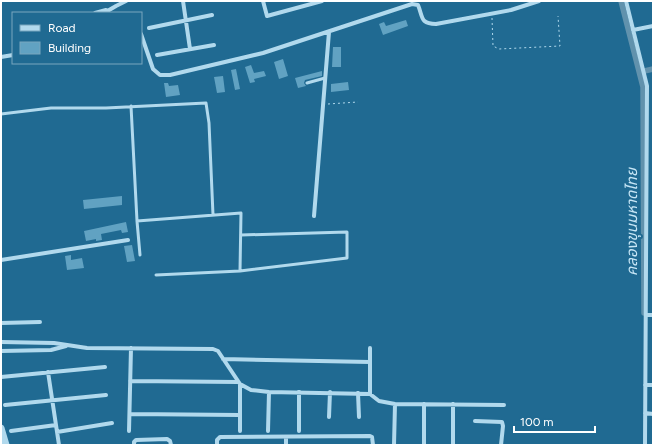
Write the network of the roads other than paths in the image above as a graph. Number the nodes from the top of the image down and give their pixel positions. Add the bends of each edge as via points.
1 (126, 1) edge
2 (183, 1) edge
3 (263, 1) edge
4 (322, 1) edge
5 (539, 1) edge
6 (626, 1) edge
7 (111, 9) junction
8 (99, 12) edge
9 (106, 12) edge
10 (212, 15) dead end
11 (187, 20) junction
12 (653, 26) edge
13 (149, 28) dead end
14 (633, 30) junction
15 (330, 32) junction
16 (142, 37) edge
17 (214, 45) dead end
18 (190, 49) junction
19 (12, 55) edge
20 (157, 55) dead end
21 (1, 57) edge
22 (326, 78) junction
23 (307, 83) dead end
24 (131, 106) junction
25 (1, 114) edge
26 (213, 215) junction
27 (314, 216) dead end
28 (137, 221) junction
29 (241, 235) junction
30 (128, 240) dead end
31 (140, 255) dead end
32 (1, 260) edge
33 (240, 271) junction
34 (156, 276) dead end
35 (646, 315) junction
36 (653, 315) edge
37 (40, 322) dead end
38 (1, 323) edge
39 (1, 342) edge
40 (69, 345) junction
41 (131, 348) junction
42 (370, 348) dead end
43 (1, 351) edge
44 (223, 359) junction
45 (370, 362) junction
46 (105, 367) dead end
47 (48, 372) junction
48 (1, 377) edge
49 (130, 381) junction
50 (239, 383) junction
51 (645, 385) junction
52 (653, 385) edge
53 (269, 392) junction
54 (299, 392) junction
55 (330, 392) junction
56 (358, 394) junction
57 (370, 394) junction
58 (106, 395) dead end
59 (52, 400) junction
60 (395, 404) junction
61 (424, 404) junction
62 (453, 404) junction
63 (5, 405) dead end
64 (504, 405) dead end
65 (645, 413) junction
66 (130, 414) junction
67 (653, 414) edge
68 (239, 415) junction
69 (329, 417) dead end
70 (359, 417) dead end
71 (475, 421) dead end
72 (112, 423) dead end
73 (56, 425) junction
74 (1, 428) edge
75 (12, 431) dead end
76 (129, 431) dead end
77 (240, 431) dead end
78 (57, 432) junction
79 (268, 432) dead end
80 (299, 432) dead end
81 (286, 437) junction
82 (6, 445) edge
83 (54, 445) edge
84 (59, 445) edge
85 (134, 445) edge
86 (171, 445) edge
87 (217, 445) edge
88 (286, 445) edge
89 (373, 445) edge
90 (394, 445) edge
91 (424, 445) edge
92 (454, 445) edge
93 (501, 445) edge
94 (645, 445) edge

1 - 7 street
2 - 11 street
3 - 4 street via 266,16
5 - 15 street via 512,10 436,24 425,22 418,5 412,4
6 - 14 street
7 - 8 street
7 - 9 street
10 - 11 street
11 - 13 street
11 - 18 street
12 - 14 street
14 - 35 street via 647,86
15 - 16 street via 263,53 160,75 153,69
15 - 22 street
17 - 18 street
18 - 20 street
19 - 21 street
22 - 23 lane
22 - 27 street
24 - 25 lane via 50,108
24 - 26 lane via 206,103
24 - 28 lane
26 - 28 lane
26 - 29 lane via 241,213
28 - 31 lane
29 - 33 lane
29 - 33 lane via 347,232 347,258
30 - 32 street
33 - 34 lane
35 - 36 street
35 - 51 street
37 - 38 street
39 - 40 street
40 - 41 street via 87,348
40 - 43 street via 51,350
41 - 44 street via 213,349 218,351
41 - 49 street
42 - 45 street
44 - 45 street
44 - 50 street
45 - 57 street
46 - 47 street
47 - 48 street
47 - 59 street
49 - 50 street
49 - 66 street
50 - 53 street via 251,390
50 - 68 street
51 - 52 street
51 - 65 street
53 - 54 street
53 - 79 street
54 - 55 street
54 - 80 street
55 - 56 street
55 - 69 street
56 - 57 street
56 - 70 street
57 - 60 street via 380,401
58 - 59 street
59 - 63 street
59 - 73 street
60 - 61 street
60 - 90 street
61 - 62 street
61 - 91 street
62 - 64 street
62 - 92 street
65 - 67 street
65 - 94 street
66 - 68 street
66 - 76 street
68 - 77 street
71 - 93 street via 502,422
72 - 78 street
73 - 75 street
73 - 78 street
74 - 82 street
78 - 84 street
81 - 87 street via 220,437
81 - 88 street
81 - 89 street via 370,436
83 - 84 street
85 - 86 street via 136,440 167,439

